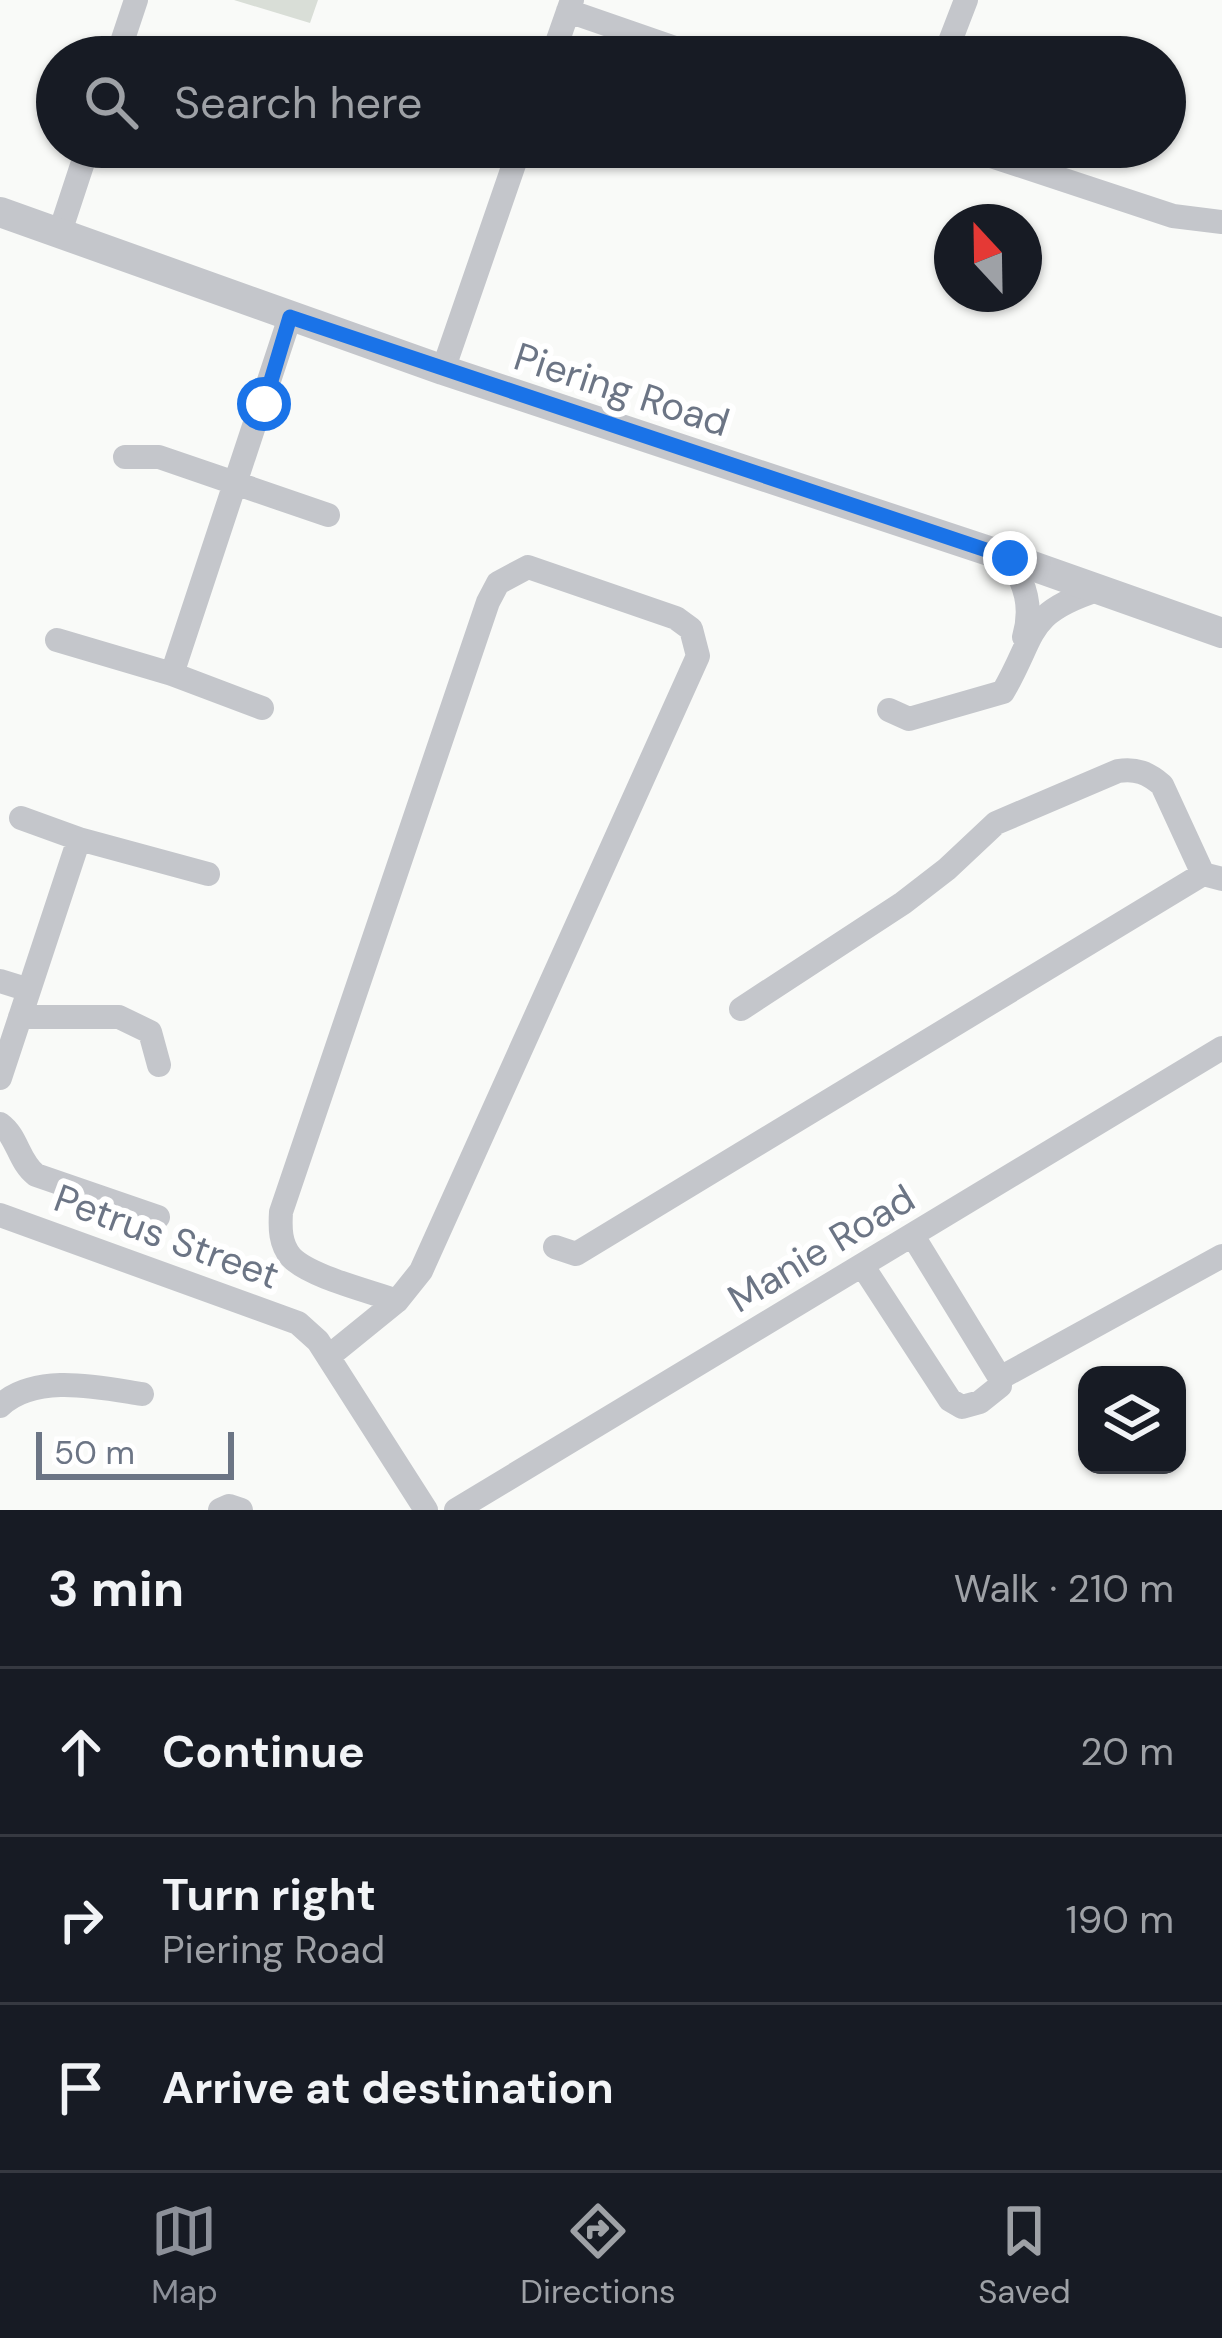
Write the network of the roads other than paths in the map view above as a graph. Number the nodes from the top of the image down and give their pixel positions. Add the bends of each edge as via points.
1 (136, 0) edge
2 (966, 0) edge
3 (570, 6) edge
4 (124, 36) edge
5 (559, 36) edge
6 (647, 36) edge
7 (952, 36) edge
8 (81, 168) edge
9 (513, 168) edge
10 (1028, 168) edge
11 (0, 212) edge
12 (1222, 222) edge
13 (60, 232) junction
14 (290, 317) junction
15 (442, 370) junction
16 (125, 457) dead end
17 (237, 482) junction
18 (328, 514) dead end
19 (1010, 558) junction
20 (1097, 590) junction
21 (1222, 633) edge
22 (57, 640) dead end
23 (1018, 656) junction
24 (172, 674) junction
25 (262, 709) dead end
26 (890, 710) dead end
27 (21, 818) dead end
28 (79, 839) junction
29 (208, 874) dead end
30 (1212, 876) edge
31 (0, 981) edge
32 (29, 991) junction
33 (741, 1009) dead end
34 (20, 1017) junction
35 (1222, 1048) edge
36 (159, 1065) dead end
37 (0, 1078) edge
38 (0, 1124) edge
39 (0, 1215) edge
40 (158, 1217) dead end
41 (913, 1236) junction
42 (555, 1247) dead end
43 (1222, 1256) edge
44 (862, 1265) junction
45 (397, 1301) junction
46 (328, 1357) junction
47 (1000, 1378) junction
48 (142, 1394) dead end
49 (0, 1406) edge
50 (220, 1510) edge
51 (242, 1510) edge
52 (426, 1510) edge
53 (456, 1510) edge

1 - 4 street
2 - 7 street
3 - 5 street
3 - 6 street
8 - 13 street
9 - 15 street
10 - 12 street via 1173,216
11 - 13 street, Piering Road
13 - 14 street, Piering Road
14 - 15 street, Piering Road
14 - 17 street
15 - 19 street, Piering Road
16 - 17 street via 159,457
17 - 18 street
17 - 24 street
19 - 20 street, Piering Road
19 - 23 street via 1030,616
20 - 21 street, Piering Road
20 - 23 street via 1037,620
22 - 24 street
23 - 26 street via 998,694 909,719
24 - 25 street
27 - 28 street
28 - 29 street
28 - 32 street
30 - 33 street via 1162,785 1132,769 1118,771 996,823 902,903
30 - 42 street via 576,1254
31 - 32 street
32 - 34 street
34 - 36 street via 119,1017 150,1032
34 - 37 street
35 - 41 street, Manie Road
38 - 40 street via 36,1175
39 - 46 street, Petrus Street via 280,1314
41 - 44 street, Manie Road
41 - 47 street
43 - 47 street
44 - 47 street via 955,1406 989,1397
44 - 53 street, Manie Road
45 - 45 street via 292,1258 280,1235 281,1212 488,602 497,583 529,567 676,618 691,629 698,656 421,1271
45 - 46 street
46 - 52 street, Petrus Street
48 - 49 street via 46,1387 16,1391
50 - 51 street

